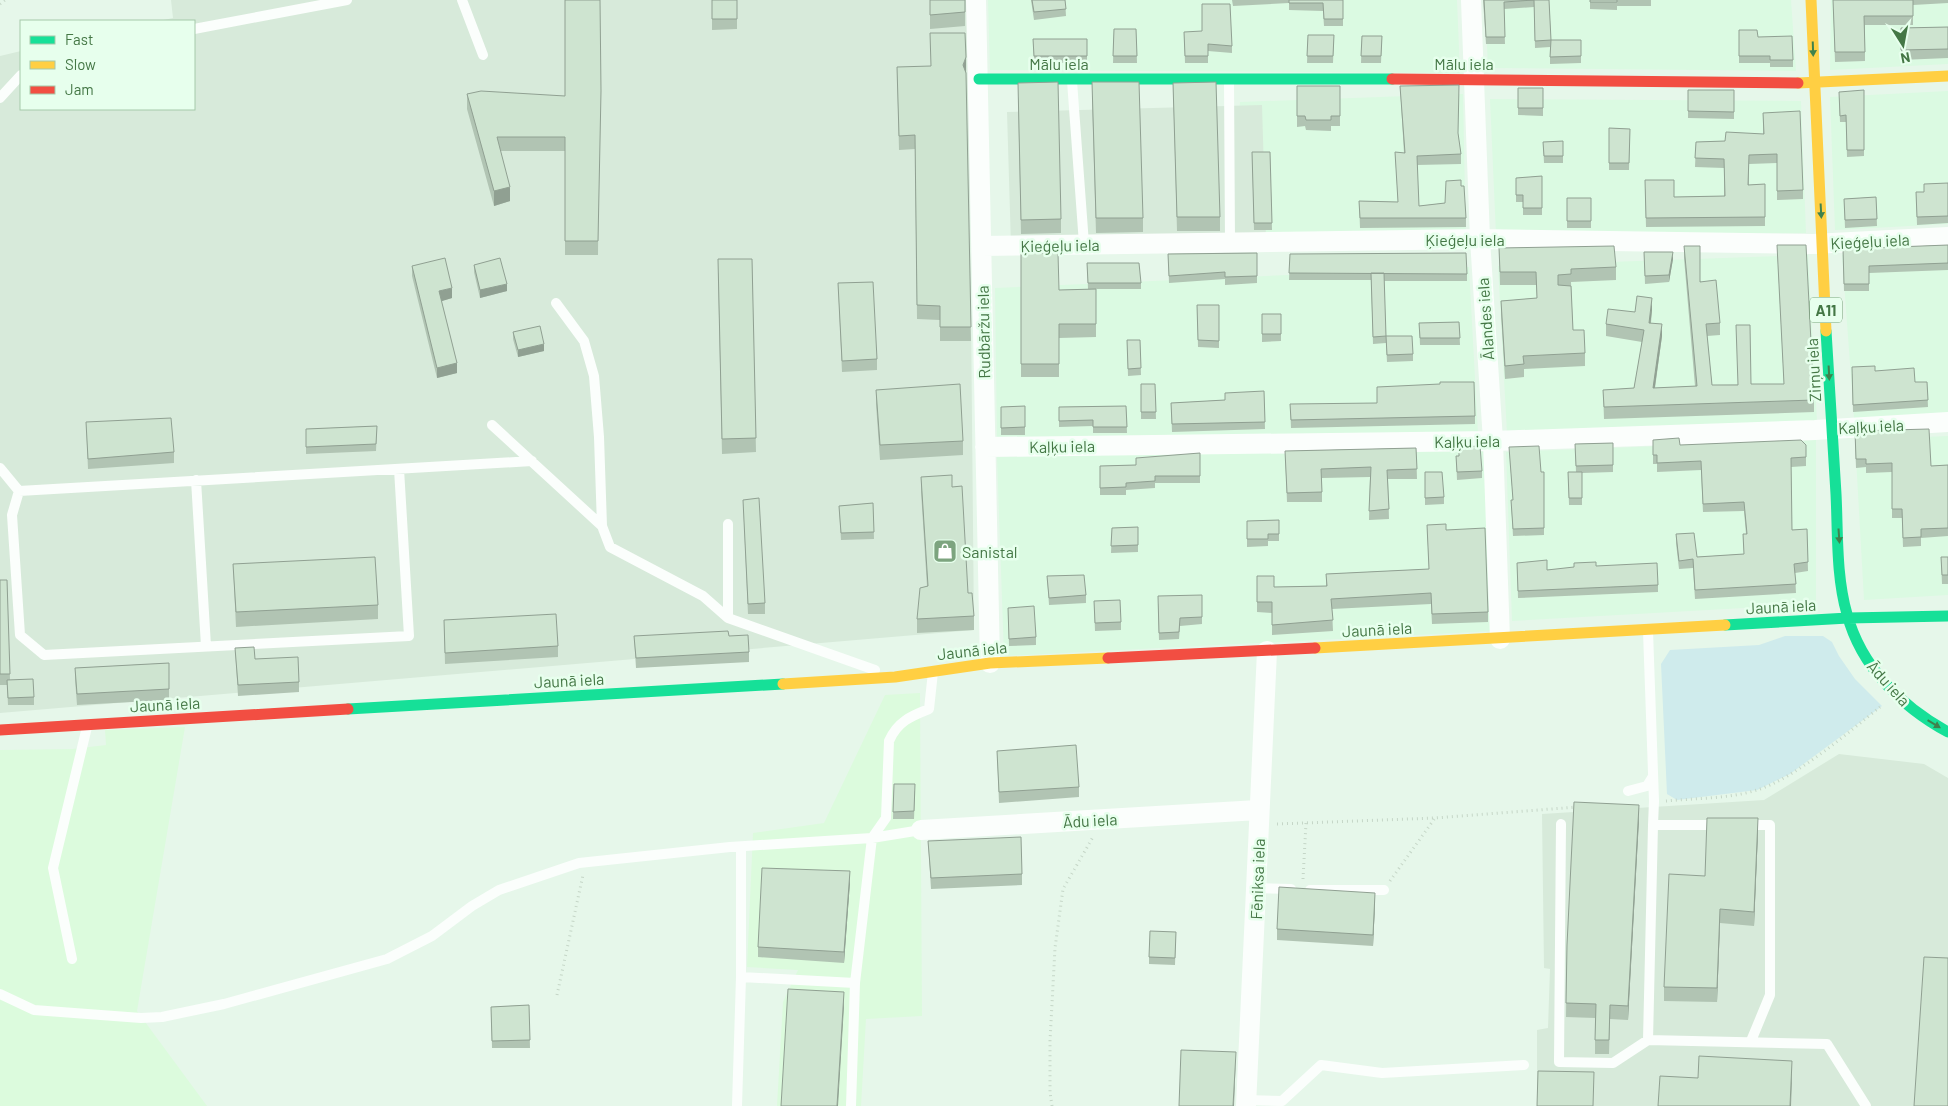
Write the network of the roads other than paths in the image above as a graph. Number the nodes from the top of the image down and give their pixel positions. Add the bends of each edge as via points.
1 (347, 0) edge
2 (462, 0) edge
3 (976, 0) edge
4 (1472, 0) edge
5 (1811, 0) edge
6 (195, 29) edge
7 (483, 55) dead end
8 (20, 76) edge
9 (1948, 76) edge
10 (979, 79) junction
11 (1229, 79) junction
12 (1475, 79) junction
13 (1072, 80) junction
14 (1814, 83) junction
15 (0, 98) edge
16 (1948, 237) edge
17 (1480, 238) junction
18 (1230, 242) junction
19 (1084, 244) junction
20 (1823, 244) junction
21 (982, 246) junction
22 (556, 303) dead end
23 (1948, 422) edge
24 (492, 425) dead end
25 (1832, 428) junction
26 (1493, 441) junction
27 (985, 447) junction
28 (532, 461) junction
29 (0, 468) edge
30 (399, 469) junction
31 (196, 480) junction
32 (19, 491) junction
33 (728, 524) dead end
34 (602, 526) junction
35 (1948, 616) edge
36 (728, 618) junction
37 (1848, 618) junction
38 (1648, 630) junction
39 (1500, 639) junction
40 (206, 646) junction
41 (1267, 651) junction
42 (990, 663) junction
43 (933, 671) junction
44 (895, 677) junction
45 (87, 725) junction
46 (0, 730) edge
47 (1948, 732) edge
48 (1652, 778) junction
49 (1628, 791) dead end
50 (1258, 818) junction
51 (1561, 824) dead end
52 (1653, 825) junction
53 (921, 830) joint
54 (872, 838) junction
55 (741, 847) junction
56 (1257, 888) junction
57 (1384, 890) road end
58 (72, 960) dead end
59 (741, 977) junction
60 (855, 983) junction
61 (0, 994) edge
62 (1648, 1040) junction
63 (1751, 1041) junction
64 (1524, 1065) dead end
65 (1246, 1103) edge
66 (737, 1106) edge
67 (851, 1106) edge
68 (1866, 1106) edge

1 - 6 lane
2 - 7 lane
3 - 10 street, Rudbāržu iela
4 - 12 street, Ālandes iela
5 -> 14 main road, Zirņu iela / A11
8 - 15 lane
9 - 14 main road, Mālu iela
10 - 13 main road, Mālu iela
10 - 21 street, Rudbāržu iela
11 - 12 main road, Mālu iela
11 - 13 main road, Mālu iela
11 - 18 lane
12 - 14 main road, Mālu iela
12 - 17 street, Ālandes iela
13 - 19 lane
14 -> 20 main road, Zirņu iela / A11
16 - 20 street, Ķieģeļu iela
17 - 18 street, Ķieģeļu iela
17 - 20 street, Ķieģeļu iela
17 - 26 street, Ālandes iela
18 - 19 street, Ķieģeļu iela
19 - 21 street, Ķieģeļu iela
20 -> 25 main road, Zirņu iela / A11
21 - 27 street, Rudbāržu iela
22 - 34 lane via 584,341 594,376
23 - 25 street, Kaļķu iela
24 - 28 lane
25 - 26 street, Kaļķu iela
25 -> 37 main road, Zirņu iela / A11 via 1842,583
26 - 27 street, Kaļķu iela
26 - 39 street, Ālandes iela
27 - 42 street, Rudbāržu iela
28 - 30 lane
28 - 34 lane
29 - 32 lane
30 - 31 lane
30 - 40 lane via 409,636
31 - 32 lane
31 - 40 lane
32 - 40 lane via 12,515 20,635 44,654
33 - 36 lane
34 - 36 lane via 610,547 703,596
35 - 37 main road, Jaunā iela
36 - 44 lane
37 - 38 main road, Jaunā iela
37 -> 47 main road, Ādu iela / A11 via 1864,655 1894,693
38 - 39 main road, Jaunā iela
38 - 48 lane
39 - 41 main road, Jaunā iela
41 - 42 main road, Jaunā iela
41 - 50 street, Fēniksa iela
42 - 43 main road, Jaunā iela
43 - 44 main road, Jaunā iela
43 - 54 lane via 929,708 901,723 889,740 886,818
44 - 45 main road, Jaunā iela
45 - 46 main road, Jaunā iela
45 - 58 lane via 52,868
48 - 49 lane via 1647,786
48 - 52 lane
50 - 53 street, Ādu iela via 1103,819
50 - 56 street, Fēniksa iela
51 - 62 lane via 1559,1062 1613,1063
52 - 62 lane
52 - 63 lane via 1770,826 1770,994
53 - 54 lane
54 - 55 lane
54 - 60 lane
55 - 59 lane
55 - 61 lane via 586,862 542,874 499,890 432,936 387,959 224,1004 141,1018 34,1010
56 - 57 lane
56 - 65 street, Fēniksa iela
59 - 60 lane
59 - 66 lane
60 - 67 lane
62 - 63 lane
63 - 68 lane via 1827,1044
64 - 65 lane via 1382,1073 1321,1065 1282,1101

